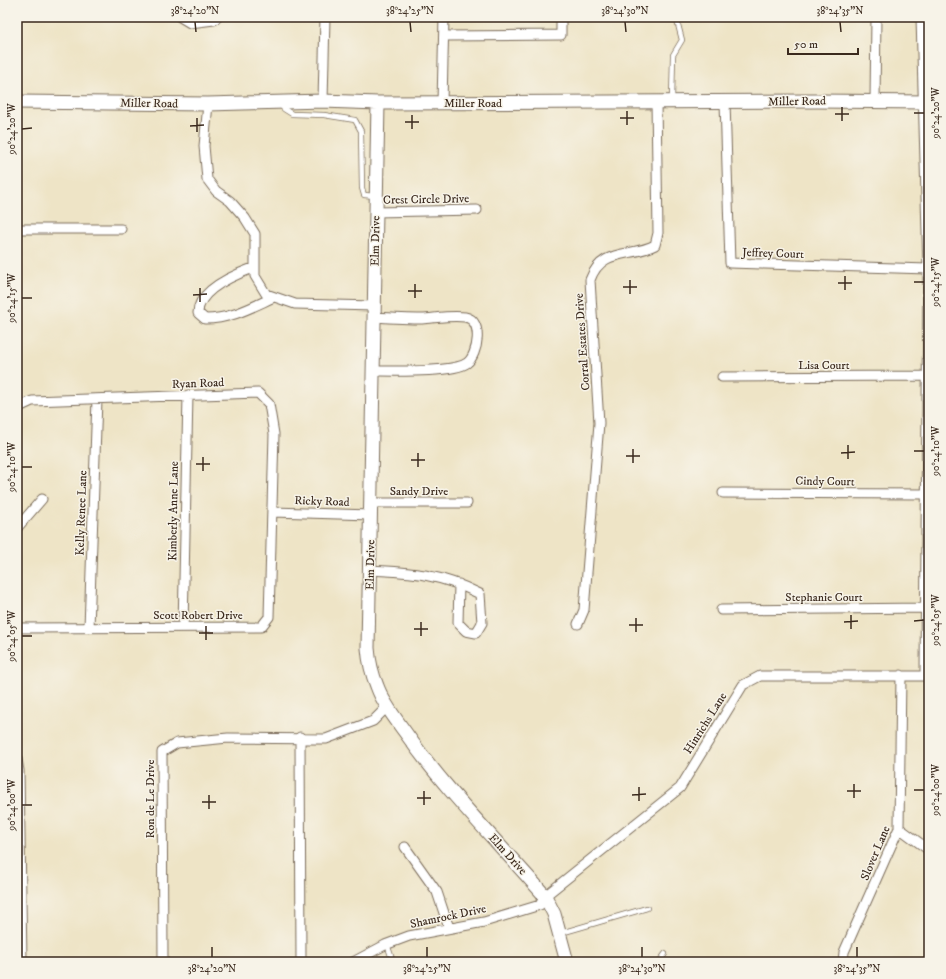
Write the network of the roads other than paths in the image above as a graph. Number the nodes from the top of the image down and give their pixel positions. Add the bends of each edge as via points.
1 (180, 17) edge
2 (217, 17) edge
3 (325, 17) edge
4 (444, 17) edge
5 (561, 17) edge
6 (676, 17) edge
7 (876, 17) edge
8 (921, 17) edge
9 (444, 36) junction
10 (323, 101) junction
11 (875, 101) junction
12 (17, 102) edge
13 (278, 102) junction
14 (656, 102) junction
15 (672, 102) junction
16 (725, 102) junction
17 (927, 102) edge
18 (378, 103) junction
19 (442, 103) junction
20 (208, 104) junction
21 (375, 196) junction
22 (477, 210) dead end
23 (375, 212) junction
24 (17, 229) edge
25 (121, 229) dead end
26 (253, 268) junction
27 (928, 269) junction
28 (272, 298) junction
29 (374, 312) junction
30 (373, 372) junction
31 (926, 376) junction
32 (722, 377) dead end
33 (188, 395) junction
34 (97, 399) junction
35 (17, 408) edge
36 (723, 492) dead end
37 (927, 494) junction
38 (42, 499) dead end
39 (467, 503) dead end
40 (371, 509) junction
41 (273, 512) junction
42 (17, 528) edge
43 (370, 570) junction
44 (459, 584) junction
45 (926, 608) junction
46 (721, 610) dead end
47 (578, 624) dead end
48 (183, 627) junction
49 (17, 628) edge
50 (89, 628) junction
51 (901, 675) junction
52 (927, 676) edge
53 (387, 706) junction
54 (300, 737) junction
55 (17, 759) edge
56 (899, 828) junction
57 (405, 847) dead end
58 (929, 850) edge
59 (18, 868) edge
60 (545, 896) junction
61 (647, 908) dead end
62 (449, 928) junction
63 (559, 934) junction
64 (387, 944) junction
65 (665, 954) dead end
66 (22, 962) edge
67 (163, 962) edge
68 (301, 962) edge
69 (353, 962) edge
70 (393, 962) edge
71 (567, 962) edge
72 (660, 962) edge
73 (843, 962) edge

1 - 2 street via 190,23 214,20
3 - 10 street
4 - 9 street
5 - 9 street via 561,34
6 - 15 lane via 682,40 673,54
7 - 11 street
8 - 17 street
9 - 19 street
10 - 13 street, Miller Road
10 - 18 street, Miller Road
11 - 16 street, Miller Road
11 - 17 street, Miller Road
12 - 20 street, Miller Road
13 - 20 street, Miller Road
13 - 21 lane via 292,114 355,120 361,131 362,188 364,195
14 - 15 street, Miller Road
14 - 19 street, Miller Road
14 - 47 street, Corral Estates Drive via 658,233 655,245 645,250 616,254 604,260 594,269 590,280 599,423 584,610
15 - 16 street, Miller Road
16 - 27 street, Jeffrey Court via 730,263
17 - 27 street
18 - 19 street, Miller Road
18 - 21 street, Elm Drive
20 - 26 street via 204,146 207,179 245,218 255,234
21 - 23 street, Elm Drive
22 - 23 street, Crest Circle Drive
23 - 29 street, Elm Drive
24 - 25 street
26 - 28 street via 266,294
26 - 28 street via 208,294 200,301 198,313 205,319 225,317
27 - 31 street
28 - 29 street via 294,304
29 - 30 street, Elm Drive
29 - 30 street via 420,319 466,317 476,326 477,338 472,359 466,364 453,368
30 - 40 street, Elm Drive
31 - 32 street, Lisa Court
31 - 37 street
33 - 34 street, Ryan Road
33 - 41 street, Ryan Road via 258,393 269,404 274,434
33 - 48 street, Kimberly Anne Lane
34 - 35 street, Ryan Road via 32,401
34 - 50 street, Kelly Renee Lane
36 - 37 street, Cindy Court
37 - 45 street
38 - 42 street
39 - 40 street, Sandy Drive
40 - 41 street, Ricky Road
40 - 43 street, Elm Drive
41 - 48 street, Scott Robert Drive via 269,617 261,627
43 - 44 street via 417,573 442,577
43 - 53 street, Elm Drive via 369,660 377,687
44 - 44 street via 458,623 466,631 476,634 482,623 480,594
45 - 46 street, Stephanie Court
45 - 52 street
48 - 50 street, Scott Robert Drive
49 - 50 street, Scott Robert Drive
51 - 52 street, Hinrichs Lane
51 - 56 street, Slover Lane
51 - 60 street, Hinrichs Lane via 760,676 743,685 680,788
53 - 54 street, Ron de Le Drive via 373,721 326,739
53 - 60 street, Elm Drive via 449,789
54 - 67 street, Ron de Le Drive via 228,738 177,744 162,752
54 - 68 street
55 - 59 street
56 - 58 street
56 - 73 street, Slover Lane via 844,952
57 - 62 street via 437,892
59 - 66 street
60 - 62 street, Shamrock Drive via 540,905 484,922
60 - 63 street, Elm Drive via 554,914
61 - 63 lane
62 - 64 street, Shamrock Drive via 409,936
63 - 71 street, Elm Drive
64 - 69 street, Shamrock Drive
64 - 70 lane
65 - 72 lane

